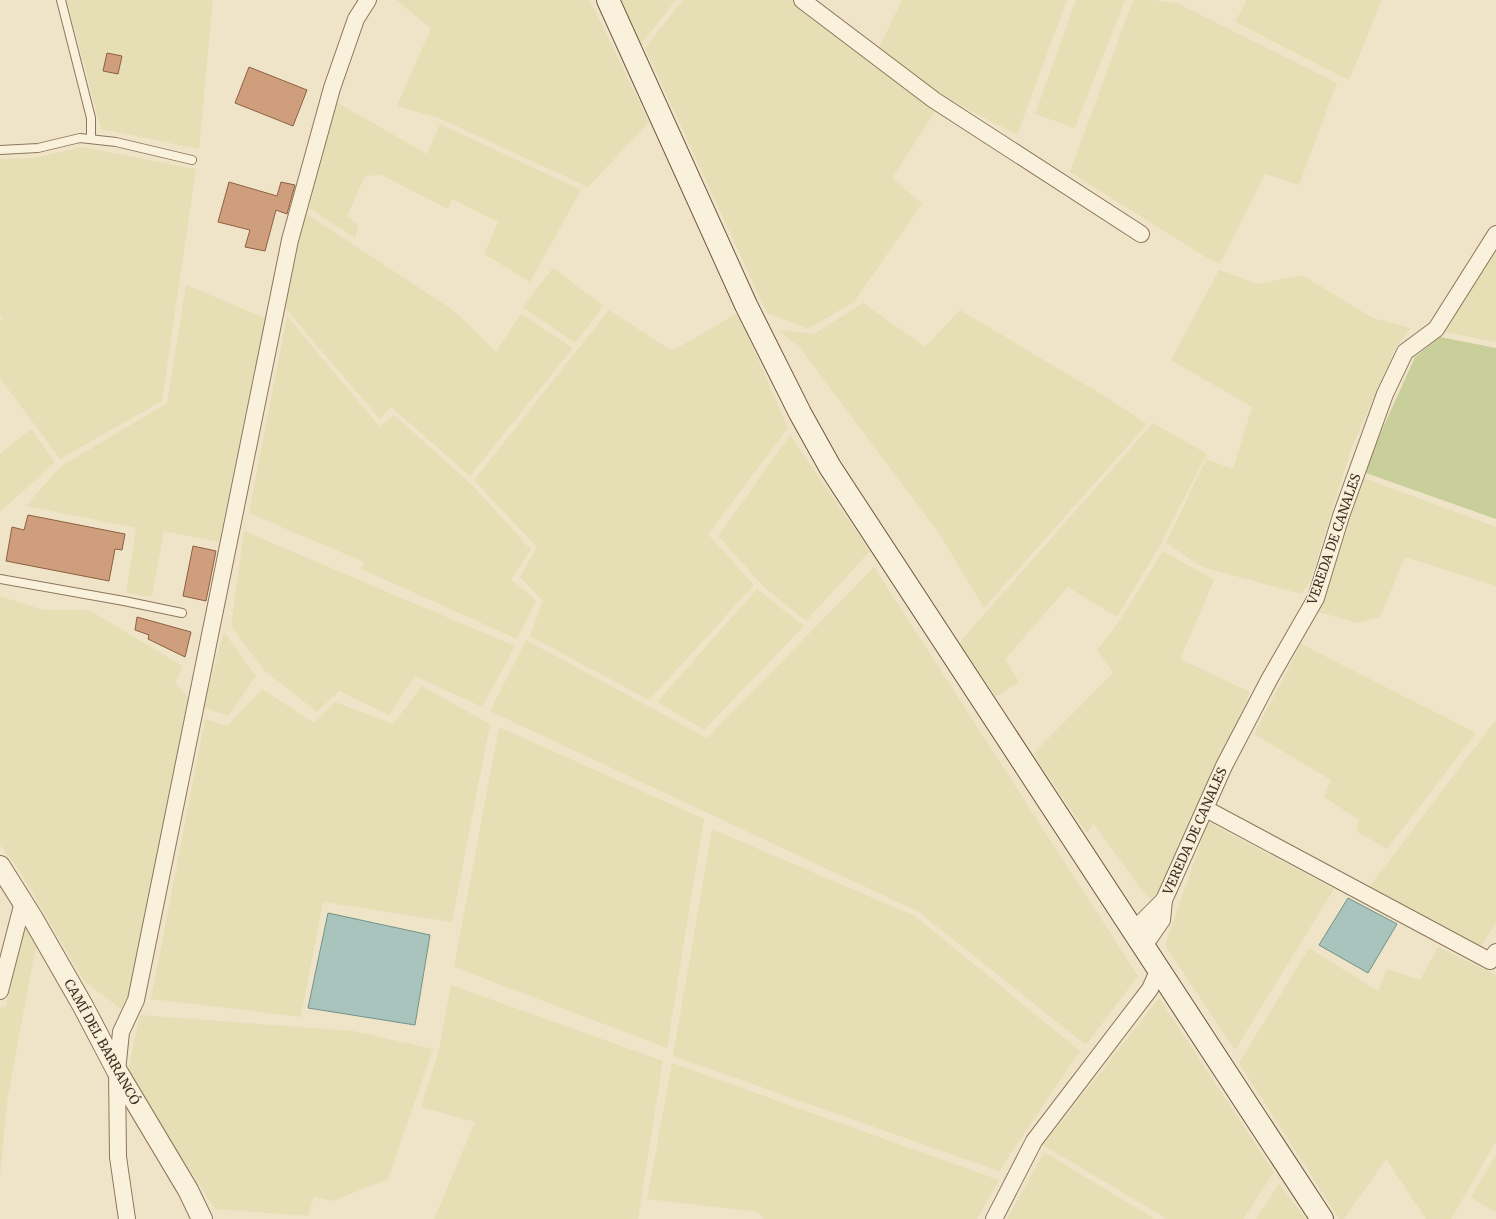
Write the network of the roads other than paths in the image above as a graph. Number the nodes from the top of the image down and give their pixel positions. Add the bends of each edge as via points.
1 (61, 0) edge
2 (368, 0) edge
3 (608, 0) edge
4 (802, 0) edge
5 (91, 139) junction
6 (0, 150) edge
7 (192, 160) dead end
8 (1141, 234) dead end
9 (1496, 234) edge
10 (0, 579) edge
11 (182, 613) dead end
12 (1206, 809) junction
13 (0, 866) edge
14 (23, 902) junction
15 (1139, 938) junction
16 (1494, 959) edge
17 (1158, 969) junction
18 (0, 991) edge
19 (117, 1071) junction
20 (127, 1219) edge
21 (202, 1219) edge
22 (994, 1219) edge
23 (1322, 1219) edge

1 - 5 lane via 91,118
2 - 19 street via 356,19 332,88 290,240 136,1000 120,1032
3 - 15 main road via 746,304 830,467
4 - 8 street via 934,100
5 - 6 lane via 80,138 38,148
5 - 7 lane via 116,142
9 - 12 street, VEREDA DE CANALES via 1436,329 1405,352 1385,394 1316,598 1224,766
10 - 11 lane
12 - 15 street, VEREDA DE CANALES via 1164,900 1162,920
12 - 16 street
13 - 14 street, CAMÍ DEL BARRANCÓ
14 - 18 street
14 - 19 street, CAMÍ DEL BARRANCÓ
15 - 17 main road
17 - 22 street via 1150,989 1034,1141
17 - 23 main road
19 - 20 street via 118,1156
19 - 21 street, CAMÍ DEL BARRANCÓ via 188,1190

